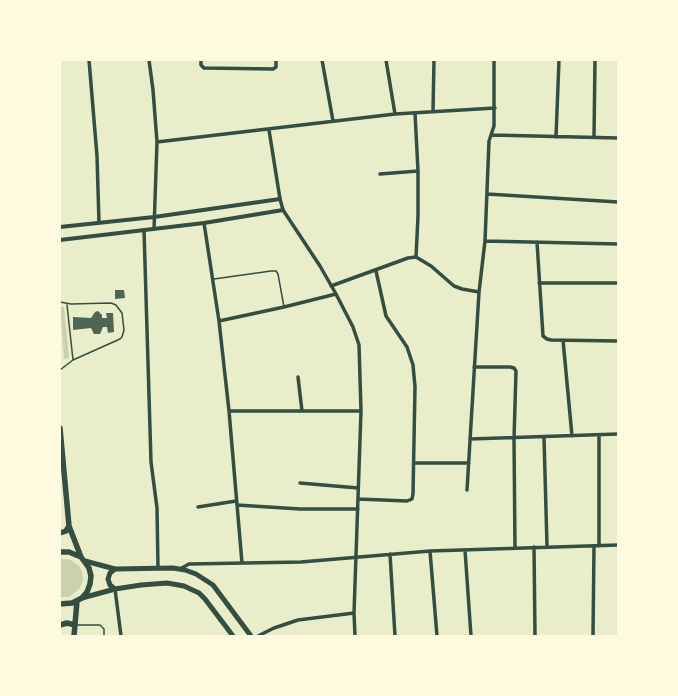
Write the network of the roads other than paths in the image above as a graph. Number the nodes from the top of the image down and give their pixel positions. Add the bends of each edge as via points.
1 (88, 60) edge
2 (149, 60) edge
3 (201, 60) edge
4 (276, 60) edge
5 (322, 60) edge
6 (386, 60) edge
7 (434, 60) edge
8 (494, 60) edge
9 (559, 60) edge
10 (595, 60) edge
11 (495, 108) junction
12 (433, 111) junction
13 (415, 112) junction
14 (395, 114) junction
15 (333, 121) junction
16 (269, 130) junction
17 (492, 135) junction
18 (556, 136) junction
19 (594, 137) junction
20 (618, 138) edge
21 (157, 142) junction
22 (418, 171) junction
23 (380, 174) dead end
24 (487, 194) junction
25 (280, 199) junction
26 (618, 202) edge
27 (283, 210) junction
28 (154, 217) junction
29 (99, 223) junction
30 (204, 223) junction
31 (60, 227) edge
32 (154, 229) junction
33 (144, 230) junction
34 (60, 240) edge
35 (485, 241) junction
36 (537, 242) junction
37 (618, 244) edge
38 (416, 257) junction
39 (376, 271) junction
40 (213, 279) junction
41 (539, 283) junction
42 (618, 283) edge
43 (331, 286) junction
44 (479, 292) junction
45 (336, 294) junction
46 (60, 302) edge
47 (66, 304) junction
48 (284, 307) junction
49 (219, 321) junction
50 (564, 340) junction
51 (618, 341) edge
52 (73, 360) junction
53 (474, 367) junction
54 (60, 370) edge
55 (298, 377) dead end
56 (229, 411) junction
57 (302, 411) junction
58 (361, 411) junction
59 (60, 428) edge
60 (618, 434) edge
61 (599, 435) junction
62 (572, 436) junction
63 (544, 438) junction
64 (470, 439) junction
65 (514, 439) junction
66 (414, 463) junction
67 (469, 463) junction
68 (300, 483) dead end
69 (358, 488) junction
70 (467, 490) dead end
71 (358, 499) junction
72 (236, 501) junction
73 (237, 506) junction
74 (198, 507) dead end
75 (358, 509) junction
76 (69, 526) junction
77 (60, 533) edge
78 (618, 545) edge
79 (547, 546) junction
80 (594, 546) junction
81 (599, 546) junction
82 (534, 547) junction
83 (515, 548) junction
84 (465, 550) junction
85 (430, 551) junction
86 (60, 552) edge
87 (390, 554) junction
88 (356, 557) junction
89 (83, 559) junction
90 (242, 563) junction
91 (158, 568) junction
92 (115, 569) junction
93 (180, 569) junction
94 (115, 589) junction
95 (79, 599) junction
96 (60, 604) edge
97 (354, 613) junction
98 (75, 624) junction
99 (60, 625) edge
100 (74, 636) edge
101 (104, 636) edge
102 (121, 636) edge
103 (233, 636) edge
104 (251, 636) edge
105 (258, 636) edge
106 (355, 636) edge
107 (395, 636) edge
108 (437, 636) edge
109 (471, 636) edge
110 (535, 636) edge
111 (593, 636) edge

1 - 29 street via 97,156
2 - 21 street
3 - 4 street via 201,65 206,68 273,69 276,67
5 - 15 street
6 - 14 street
7 - 12 street
8 - 11 street
9 - 18 street
10 - 19 street
11 - 12 street
11 - 17 street
12 - 13 street
13 - 14 street
13 - 22 street
14 - 15 street
15 - 16 street
16 - 21 street
16 - 25 street
17 - 18 street
17 - 24 street via 489,141
18 - 19 street
19 - 20 street
21 - 28 street
22 - 23 street
22 - 38 street
24 - 26 street
24 - 35 street
25 - 27 street
25 - 28 street
27 - 30 street
27 - 43 street
28 - 29 street
28 - 32 street
29 - 31 street
30 - 32 street
30 - 40 street
32 - 33 street
33 - 34 street
33 - 91 street via 151,462 157,508
35 - 36 street
35 - 44 street
36 - 37 street
36 - 41 street
38 - 39 street
38 - 44 street via 454,286
39 - 43 street
39 - 66 street via 386,316 407,347 413,365
40 - 48 lane via 274,270 278,274
40 - 49 street
41 - 42 street
41 - 50 street via 542,334 547,339
43 - 45 street
44 - 53 street
45 - 48 street
45 - 58 street via 359,345
46 - 47 lane
47 - 52 lane
47 - 52 lane via 111,303 120,309 124,318 124,334 120,339
48 - 49 street
49 - 56 street
50 - 51 street
50 - 62 street
52 - 54 lane
53 - 64 street
53 - 65 street via 515,369
55 - 57 street
56 - 57 street
56 - 72 street
57 - 58 street
58 - 69 street
59 - 76 highway
60 - 61 street
61 - 62 street
61 - 81 street
62 - 63 street
63 - 65 street
63 - 79 street
64 - 65 street
64 - 67 street
65 - 83 street
66 - 67 street
66 - 71 street via 413,497 410,501
67 - 70 street
68 - 69 street
69 - 71 street
71 - 75 street
72 - 73 street
72 - 74 street
73 - 75 street
73 - 90 street
75 - 88 street
76 - 77 highway via 66,531
76 - 89 highway
78 - 81 street
79 - 80 street
79 - 82 street
80 - 81 street
80 - 111 street
82 - 83 street
82 - 110 street
83 - 84 street
84 - 85 street
84 - 109 street
85 - 87 street
85 - 108 street
86 - 89 highway via 69,552
87 - 88 street
87 - 107 street
88 - 90 street via 300,562
88 - 97 street
89 - 92 main road
89 - 95 highway via 91,576 88,588
90 - 93 street via 189,564
91 - 92 main road
91 - 93 main road
92 - 94 main road via 108,579
93 - 104 main road via 196,574 213,585
94 - 95 main road
94 - 102 street
94 - 103 main road via 167,583 184,586 205,599
95 - 96 highway
95 - 98 highway
97 - 105 street via 298,620
97 - 106 street
98 - 99 highway
98 - 100 highway
98 - 101 lane via 100,625 104,629

